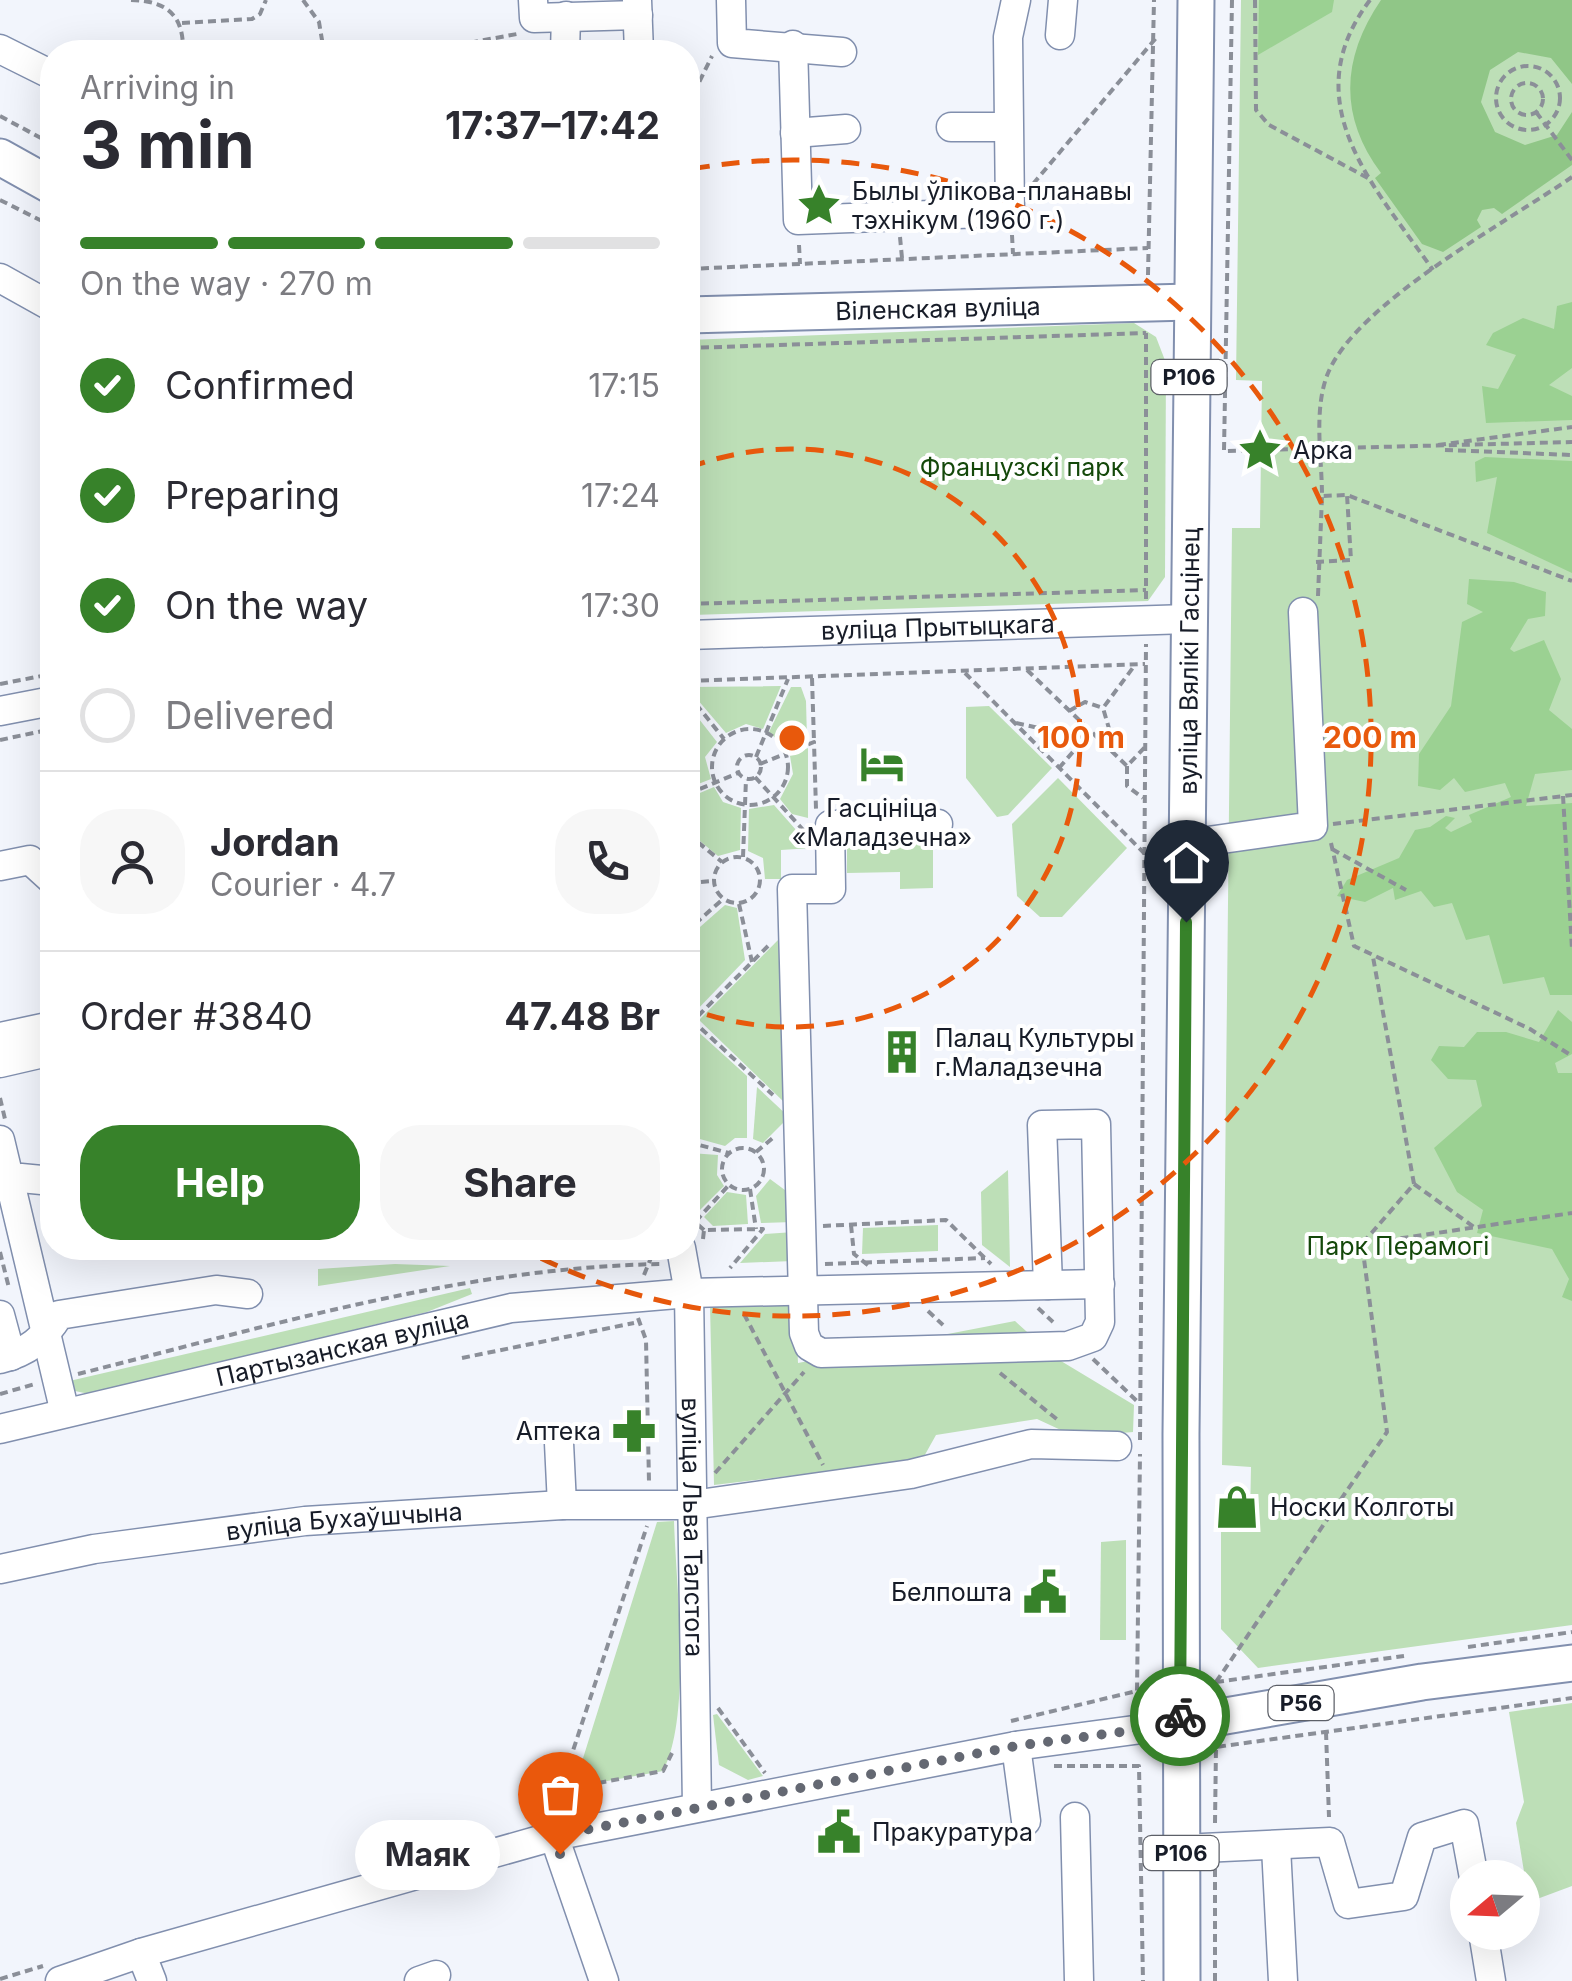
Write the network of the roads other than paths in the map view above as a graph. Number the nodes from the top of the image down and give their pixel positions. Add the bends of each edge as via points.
1 (533, 0) edge
2 (731, 0) edge
3 (1016, 0) edge
4 (1063, 0) edge
5 (1196, 0) edge
6 (637, 7) edge
7 (565, 32) edge
8 (1060, 35) dead end
9 (638, 40) edge
10 (793, 45) junction
11 (0, 48) edge
12 (842, 52) dead end
13 (40, 69) edge
14 (1007, 126) junction
15 (951, 128) dead end
16 (846, 129) dead end
17 (795, 133) junction
18 (3, 167) edge
19 (40, 181) edge
20 (0, 278) edge
21 (40, 300) edge
22 (1190, 302) junction
23 (700, 314) edge
24 (1302, 612) road end
25 (1188, 620) junction
26 (700, 635) edge
27 (40, 703) edge
28 (0, 712) edge
29 (938, 824) dead end
30 (1187, 844) junction
31 (0, 866) edge
32 (40, 869) edge
33 (40, 1029) edge
34 (0, 1037) edge
35 (40, 1053) edge
36 (0, 1063) edge
37 (0, 1140) edge
38 (40, 1182) edge
39 (5, 1183) edge
40 (684, 1260) edge
41 (802, 1278) junction
42 (1100, 1284) junction
43 (1048, 1285) junction
44 (689, 1293) junction
45 (248, 1294) dead end
46 (0, 1315) edge
47 (46, 1336) junction
48 (5, 1357) edge
49 (65, 1413) junction
50 (0, 1429) edge
51 (559, 1443) dead end
52 (1117, 1446) dead end
53 (692, 1505) junction
54 (562, 1506) junction
55 (0, 1570) edge
56 (1572, 1663) edge
57 (1180, 1724) junction
58 (1013, 1734) junction
59 (697, 1807) junction
60 (1075, 1817) dead end
61 (1026, 1821) dead end
62 (554, 1836) junction
63 (1276, 1847) junction
64 (1198, 1849) junction
65 (1471, 1860) edge
66 (1486, 1950) edge
67 (141, 1954) junction
68 (60, 1981) edge
69 (152, 1981) edge
70 (604, 1981) edge
71 (1079, 1981) edge
72 (1182, 1981) edge
73 (1283, 1981) edge
74 (1491, 1981) edge

1 - 7 street via 534,18
2 - 10 street via 732,42
3 - 14 street via 1008,37
4 - 8 street
5 - 22 main road, вуліца Вялікі Гасцінец / Р106
6 - 7 street
6 - 9 street
10 - 12 street
10 - 17 street
11 - 13 street
14 - 15 street
14 - 17 street via 1010,212 798,220
16 - 17 street
18 - 19 main road
20 - 21 street
22 - 23 main road, Віленская вуліца
22 - 25 main road, вуліца Вялікі Гасцінец / Р106
24 - 30 street via 1314,826
25 - 26 street, вуліца Прытыцкага
25 - 30 main road, вуліца Вялікі Гасцінец / Р106
27 - 28 street
29 - 41 street via 830,825 831,888 792,889
30 - 57 main road, вуліца Вялікі Гасцінец / Р106
31 - 32 street via 30,860
33 - 34 street
35 - 36 street
37 - 39 street
38 - 39 street
39 - 47 street
40 - 44 street, вуліца Льва Талстога
41 - 42 street via 804,1333 820,1353 1078,1345 1093,1337 1100,1322
41 - 43 street, Партызанская вуліца
41 - 44 street, Партызанская вуліца via 726,1276
42 - 43 street, Партызанская вуліца
42 - 43 street via 1096,1124 1042,1125
44 - 49 street, Партызанская вуліца via 638,1310 511,1308
44 - 53 street, вуліца Льва Талстога
45 - 47 street via 216,1290 59,1315
46 - 48 street
47 - 48 street
47 - 49 street
49 - 50 street, Партызанская вуліца
51 - 54 street
52 - 53 street, вуліца Бухаўшчына via 1031,1444 911,1474
53 - 54 street, вуліца Бухаўшчына
53 - 59 street, вуліца Льва Талстога
54 - 55 street, вуліца Бухаўшчына via 305,1521 94,1549
56 - 57 main road, Р56
57 - 58 street
57 - 64 main road, вуліца Вялікі Гасцінец / Р106
58 - 59 street
58 - 61 street
59 - 62 street
60 - 71 street
62 - 67 street
62 - 70 street
63 - 64 street
63 - 65 street via 1330,1842 1348,1904 1404,1896 1422,1837 1464,1824
63 - 73 street
64 - 72 main road, вуліца Вялікі Гасцінец / Р106
66 - 74 street
67 - 68 street
67 - 69 street

